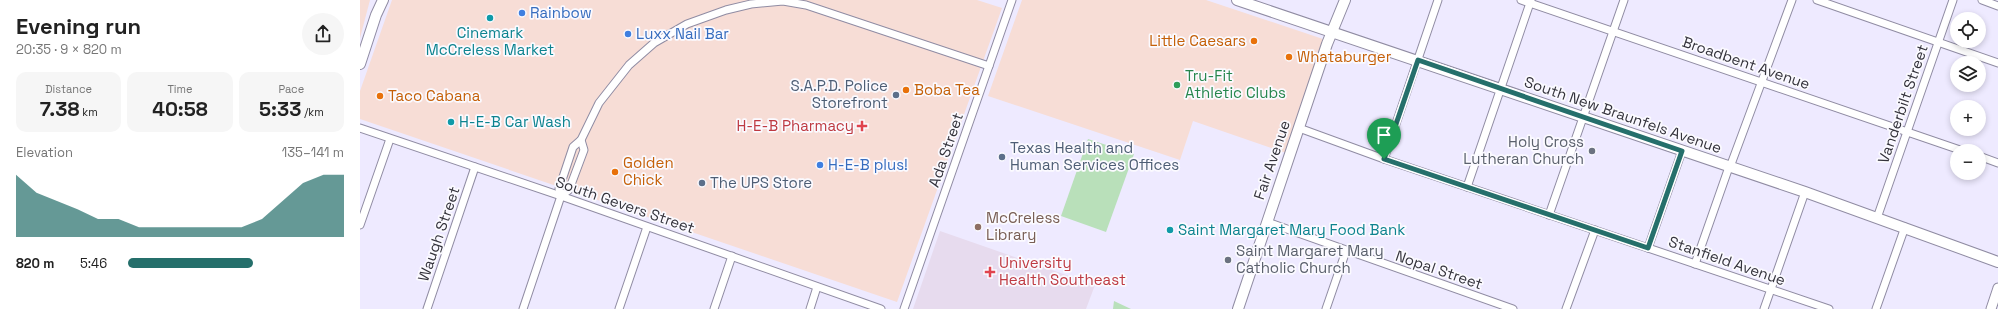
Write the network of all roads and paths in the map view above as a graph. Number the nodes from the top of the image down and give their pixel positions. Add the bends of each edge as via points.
1 (378, 0) edge
2 (383, 0) edge
3 (787, 0) edge
4 (1012, 0) edge
5 (1237, 0) edge
6 (1345, 0) edge
7 (1438, 0) edge
8 (1521, 0) edge
9 (1624, 0) edge
10 (1792, 0) edge
11 (1817, 0) edge
12 (1954, 0) edge
13 (1982, 0) edge
14 (1530, 1) edge
15 (1998, 6) edge
16 (376, 15) junction
17 (1332, 32) junction
18 (1613, 32) junction
19 (1939, 42) junction
20 (1418, 60) junction
21 (1998, 62) edge
22 (360, 64) edge
23 (989, 66) junction
24 (1761, 82) junction
25 (1500, 90) junction
26 (1583, 118) junction
27 (360, 128) edge
28 (1299, 128) junction
29 (1906, 132) junction
30 (390, 139) junction
31 (581, 140) junction
32 (1950, 147) edge
33 (1682, 151) junction
34 (1384, 159) junction
35 (1986, 159) edge
36 (1998, 163) edge
37 (476, 167) junction
38 (1729, 167) junction
39 (1467, 187) junction
40 (1805, 192) junction
41 (561, 196) junction
42 (1549, 215) junction
43 (1877, 218) junction
44 (1267, 222) junction
45 (360, 225) edge
46 (647, 227) junction
47 (1905, 227) junction
48 (1595, 230) junction
49 (1648, 248) junction
50 (1346, 251) junction
51 (732, 256) junction
52 (1998, 262) edge
53 (1695, 264) junction
54 (817, 286) junction
55 (1998, 288) edge
56 (1771, 289) junction
57 (1503, 307) edge
58 (427, 309) edge
59 (523, 309) edge
60 (619, 309) edge
61 (714, 309) edge
62 (810, 309) edge
63 (881, 309) edge
64 (904, 309) edge
65 (1238, 309) edge
66 (1326, 309) edge
67 (1513, 309) edge
68 (1566, 309) edge
69 (1764, 309) edge
70 (1829, 309) edge
71 (1876, 309) edge
72 (1991, 309) edge

1 - 16 main road
2 - 16 main road
3 - 23 street via 822,9
3 - 31 street via 726,10 688,24 654,43 615,80 599,103
4 - 23 street, Ada Street
5 - 17 main road, South New Braunfels Avenue
6 - 17 main road, Fair Avenue
7 - 20 street
8 - 14 street, Broadbent Avenue
9 - 18 street
10 - 24 street
11 - 19 street
12 - 19 street, Vanderbilt Street
13 - 15 street
14 - 18 street, Broadbent Avenue
14 - 25 street
16 - 22 main road
17 - 20 main road, South New Braunfels Avenue
17 - 28 main road, Fair Avenue
18 - 24 street, Broadbent Avenue
18 - 26 street
19 - 21 street
19 - 29 street, Vanderbilt Street
20 - 25 main road, South New Braunfels Avenue
20 - 34 street
23 - 64 street, Ada Street
24 - 29 street, Broadbent Avenue
24 - 38 street
25 - 26 main road, South New Braunfels Avenue
25 - 39 street
26 - 33 main road, South New Braunfels Avenue
26 - 42 street
27 - 30 street, South Gevers Street
28 - 34 street, Stanfield Avenue
28 - 44 main road, Fair Avenue
29 - 32 street, Broadbent Avenue
29 - 43 street, Vanderbilt Street
30 - 37 street, South Gevers Street
30 - 45 street
31 - 41 street via 573,147 559,189
31 - 41 street via 584,150 570,190
33 - 38 main road, South New Braunfels Avenue
33 - 49 street
34 - 39 street, Stanfield Avenue
35 - 36 street
37 - 41 street, South Gevers Street
37 - 58 street, Waugh Street
38 - 40 main road, South New Braunfels Avenue
38 - 53 street
39 - 42 street, Stanfield Avenue
40 - 43 main road, South New Braunfels Avenue
40 - 56 street
41 - 46 street, South Gevers Street
41 - 59 street
42 - 48 street, Stanfield Avenue
43 - 47 main road, South New Braunfels Avenue
44 - 50 street, Nopal Street
44 - 65 main road, Fair Avenue
46 - 51 street, South Gevers Street
46 - 60 street
47 - 52 main road, South New Braunfels Avenue
47 - 71 street
48 - 49 street, Stanfield Avenue
48 - 68 street
49 - 53 street, Stanfield Avenue
50 - 57 street, Nopal Street
50 - 66 street
51 - 54 street, South Gevers Street
51 - 61 street
53 - 56 street, Stanfield Avenue
54 - 62 street
54 - 63 street, South Gevers Street
55 - 72 street
56 - 69 street
56 - 70 street, Stanfield Avenue
57 - 67 street, Nopal Street

